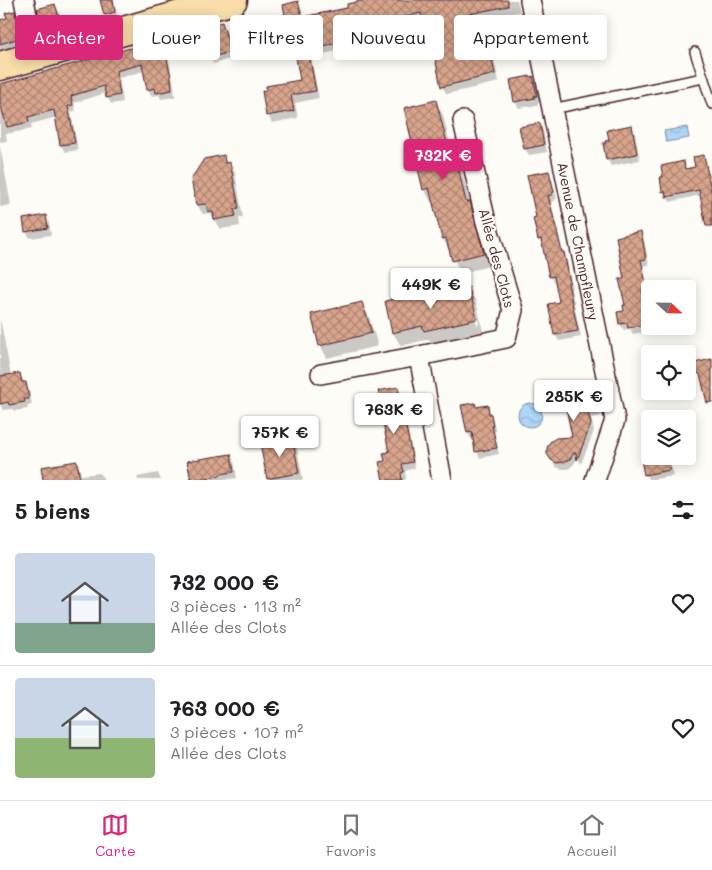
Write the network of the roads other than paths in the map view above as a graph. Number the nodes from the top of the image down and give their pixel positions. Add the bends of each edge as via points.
1 (24, 0) edge
2 (232, 0) edge
3 (530, 0) edge
4 (27, 15) edge
5 (123, 30) edge
6 (696, 52) dead end
7 (19, 60) edge
8 (0, 66) edge
9 (703, 78) junction
10 (712, 104) edge
11 (552, 109) junction
12 (464, 121) dead end
13 (419, 356) junction
14 (321, 374) dead end
15 (442, 480) edge
16 (595, 480) edge

1 - 4 street
2 - 5 main road
3 - 11 street, Avenue de Champfleury
6 - 9 lane
7 - 8 main road
9 - 10 lane
9 - 11 lane
11 - 16 street, Avenue de Champfleury via 615,420
12 - 13 street, Allée des Clots via 486,222 513,310 506,338
13 - 14 street, Allée des Clots
13 - 15 street

